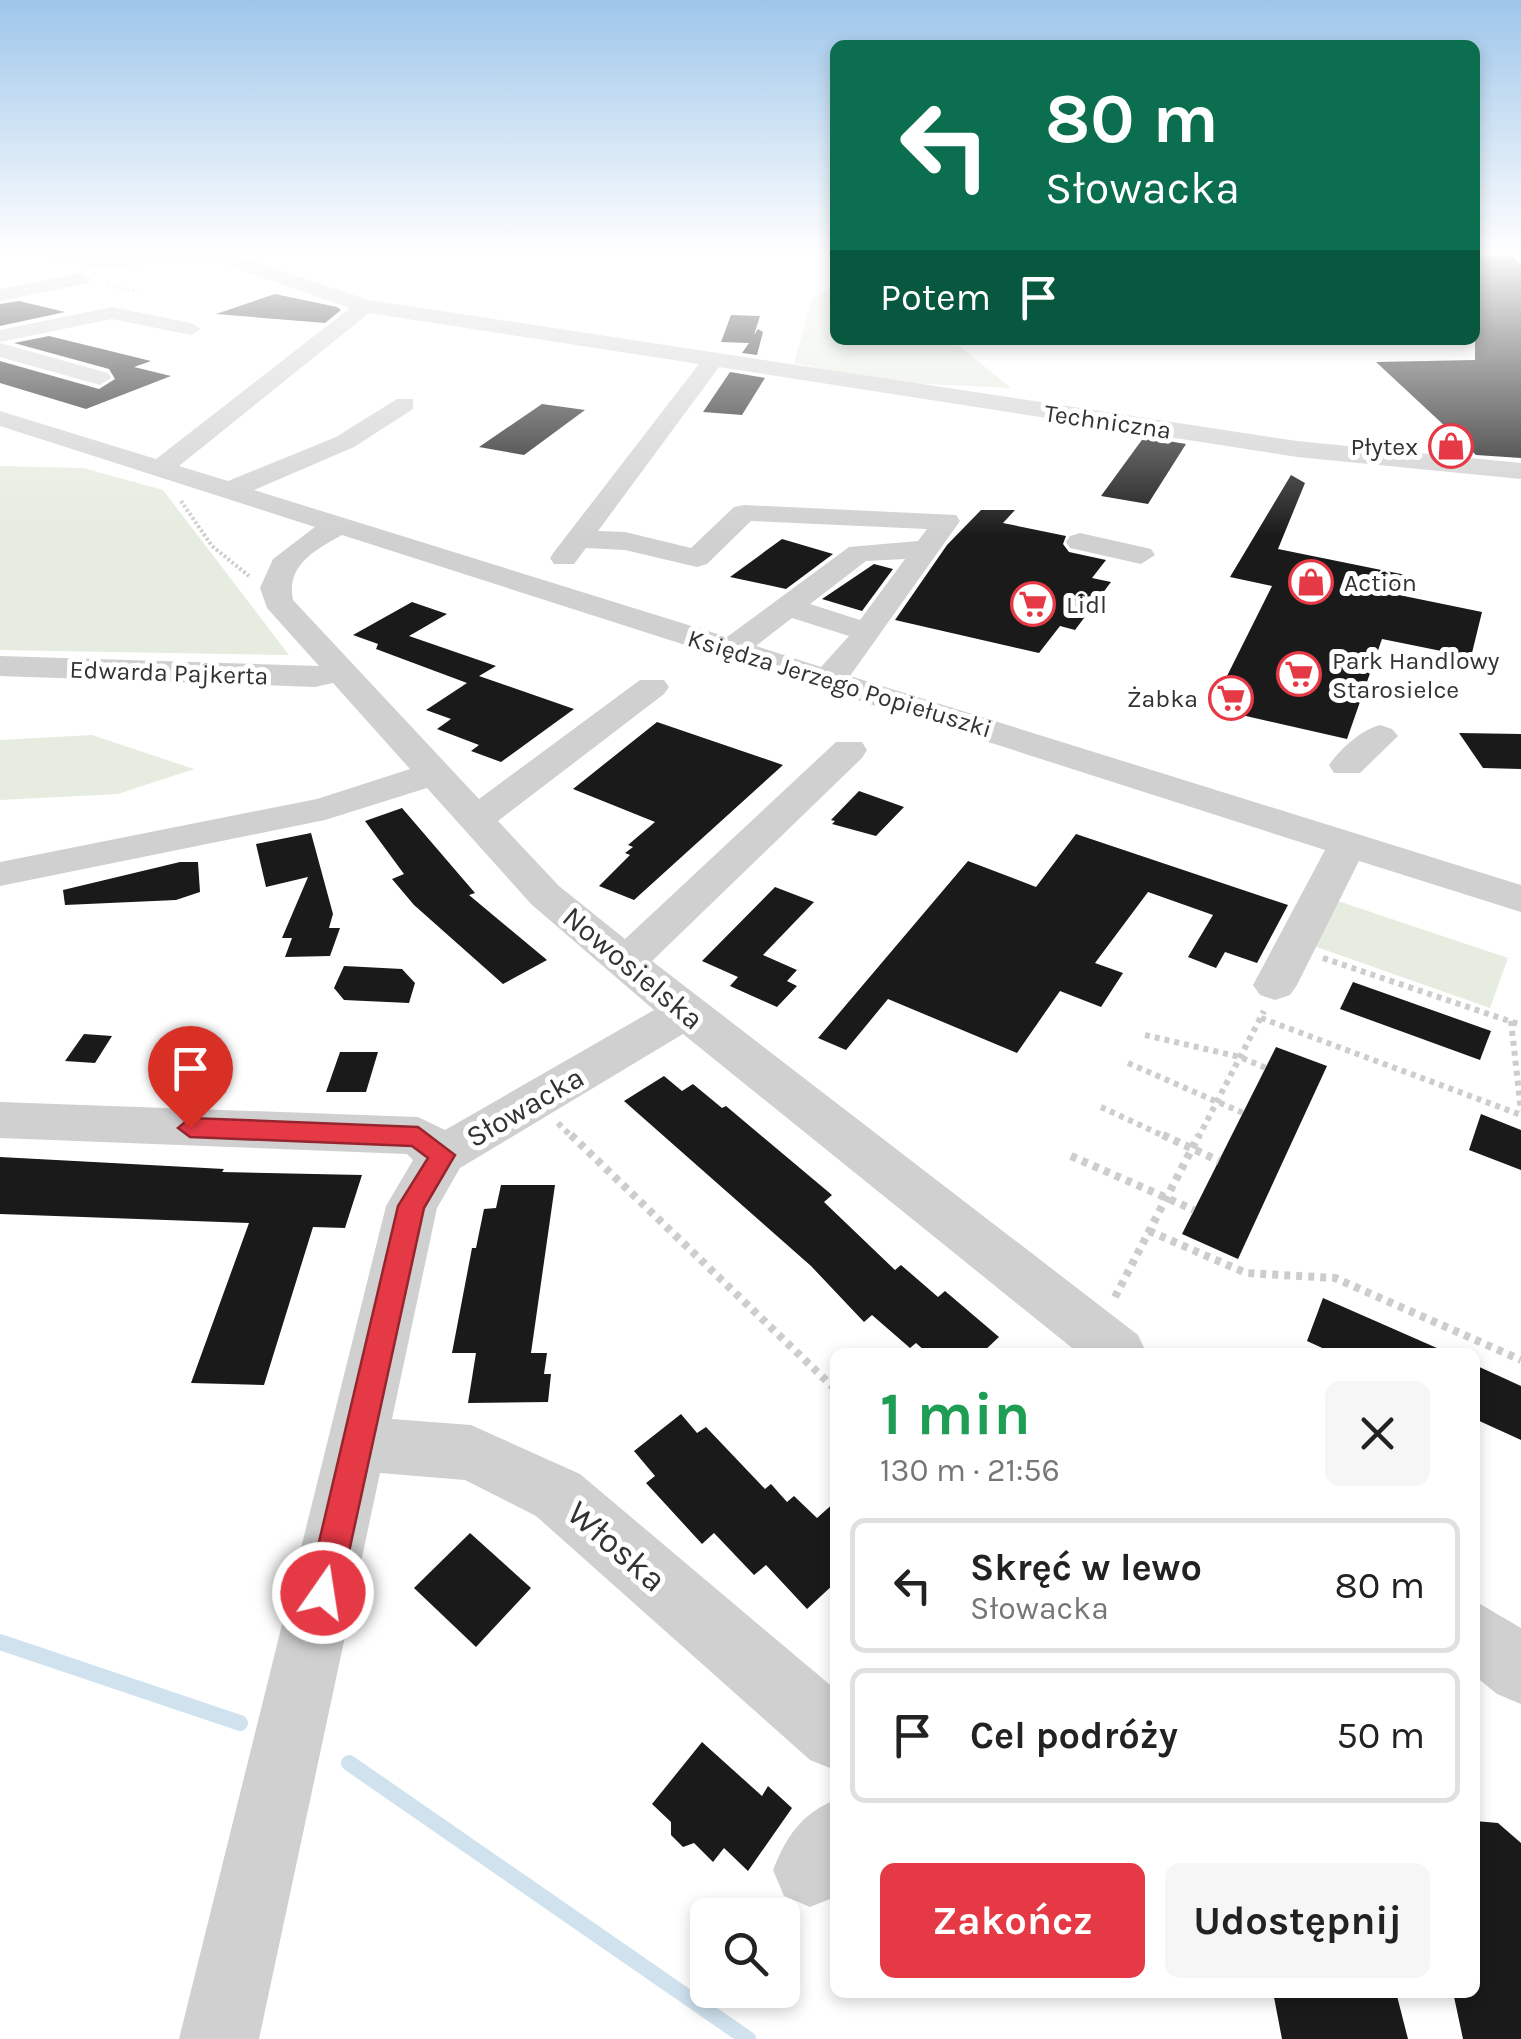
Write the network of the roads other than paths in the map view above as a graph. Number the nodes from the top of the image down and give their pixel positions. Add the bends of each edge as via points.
1 (314, 346) edge
2 (624, 346) edge
3 (0, 350) edge
4 (713, 360) junction
5 (100, 378) dead end
6 (405, 404) dead end
7 (0, 418) edge
8 (158, 468) junction
9 (1521, 471) edge
10 (228, 491) junction
11 (338, 526) junction
12 (578, 539) junction
13 (1080, 542) dead end
14 (926, 550) junction
15 (1141, 555) dead end
16 (530, 586) junction
17 (787, 607) junction
18 (868, 632) junction
19 (731, 650) junction
20 (0, 666) edge
21 (337, 672) junction
22 (827, 679) junction
23 (652, 687) dead end
24 (1380, 736) dead end
25 (848, 750) dead end
26 (1347, 766) dead end
27 (432, 774) junction
28 (474, 821) junction
29 (1348, 844) junction
30 (0, 874) edge
31 (1521, 899) edge
32 (625, 964) junction
33 (1275, 985) dead end
34 (685, 1012) junction
35 (0, 1120) edge
36 (442, 1155) junction
37 (1112, 1333) edge
38 (358, 1444) junction
39 (1480, 1638) edge
40 (1521, 1670) edge
41 (830, 1731) edge
42 (219, 2039) edge

1 - 8 street
2 - 4 street, Techniczna
3 - 5 street
4 - 9 street, Techniczna via 1297,449
4 - 12 street
6 - 10 street via 345,442
7 - 8 street, Księdza Jerzego Popiełuszki
8 - 10 street, Księdza Jerzego Popiełuszki
10 - 11 street, Księdza Jerzego Popiełuszki
11 - 16 street, Księdza Jerzego Popiełuszki
11 - 21 street, Nowosielska via 294,552 274,588 284,610
12 - 14 street via 625,541 697,558 744,514 946,521
12 - 16 street via 554,571
13 - 15 street
14 - 17 street via 860,553
14 - 18 street
16 - 19 street, Księdza Jerzego Popiełuszki
17 - 18 street
17 - 19 street
18 - 22 street
19 - 22 street, Księdza Jerzego Popiełuszki
20 - 21 street, Edwarda Pajkerta via 316,677
21 - 27 street, Nowosielska
22 - 29 street, Księdza Jerzego Popiełuszki
23 - 28 street
24 - 26 street
25 - 32 street
27 - 28 street, Nowosielska
27 - 30 street via 325,810
28 - 32 street, Nowosielska
29 - 31 street, Księdza Jerzego Popiełuszki
29 - 33 street
32 - 34 street, Nowosielska
34 - 36 street, Słowacka
34 - 37 street, Nowosielska
35 - 36 street, Słowacka via 418,1136
36 - 38 street via 412,1206
38 - 41 street, Włoska via 471,1454 558,1495
38 - 42 street
39 - 40 street

